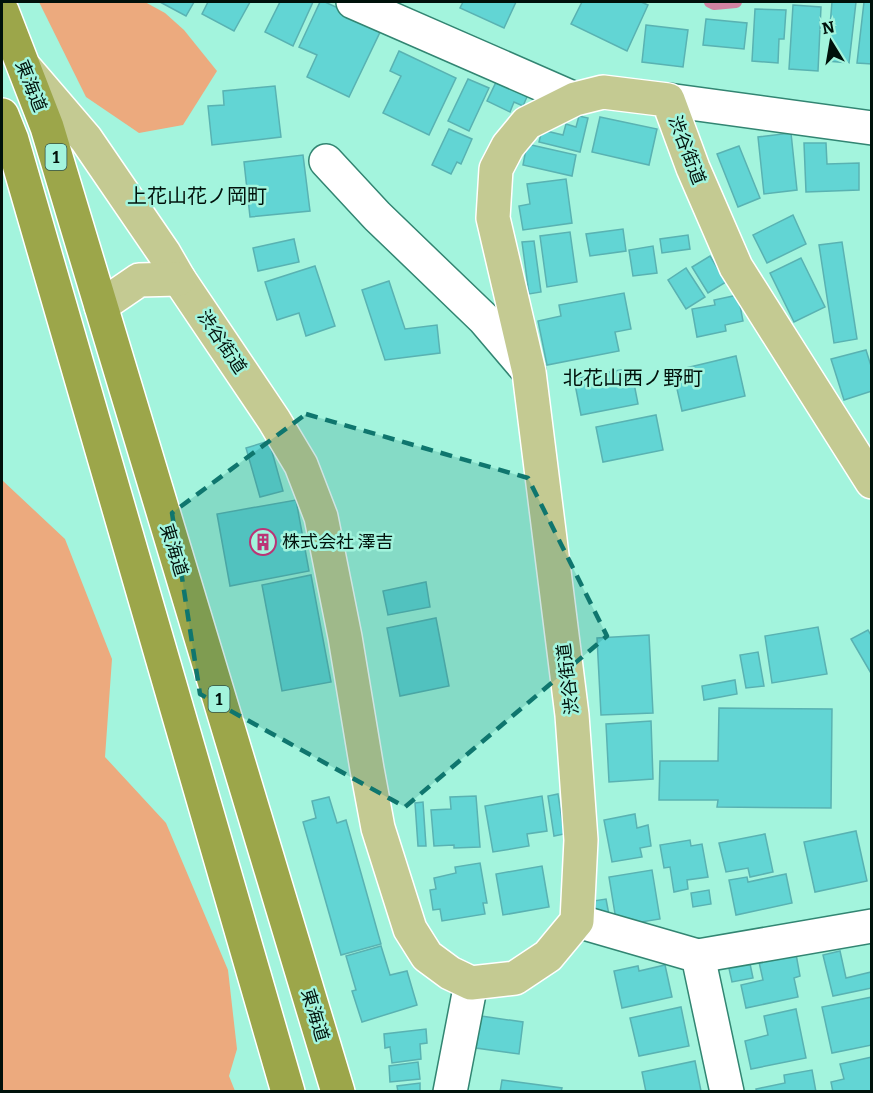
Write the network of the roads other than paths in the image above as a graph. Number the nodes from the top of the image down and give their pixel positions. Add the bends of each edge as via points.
1 (353, 2) edge
2 (2, 11) edge
3 (22, 64) junction
4 (575, 99) junction
5 (668, 100) junction
6 (2, 115) edge
7 (872, 128) edge
8 (326, 161) dead end
9 (179, 279) junction
10 (100, 306) junction
11 (529, 372) junction
12 (872, 482) edge
13 (577, 921) junction
14 (872, 926) edge
15 (698, 956) junction
16 (471, 982) junction
17 (288, 1092) edge
18 (338, 1092) edge
19 (450, 1092) edge
20 (727, 1092) edge

1 - 4 street
2 - 3 highway, 東海道 / 1
3 - 9 main road, 渋谷街道 via 86,139
3 - 10 highway, 東海道 / 1 via 47,127
4 - 5 main road, 渋谷街道 via 603,92
4 - 11 main road, 渋谷街道 via 527,123 496,169 493,218
5 - 7 street
5 - 12 main road, 渋谷街道 via 735,267
6 - 17 highway, 1
8 - 11 street via 484,319
9 - 10 main road via 139,280
9 - 16 main road, 渋谷街道 via 301,465 321,517 378,828 410,930 427,956
10 - 18 highway, 東海道 / 1
11 - 13 main road, 渋谷街道 via 572,715 581,840
13 - 15 street
13 - 16 main road via 548,956 515,978
14 - 15 street
15 - 20 street
16 - 19 street

